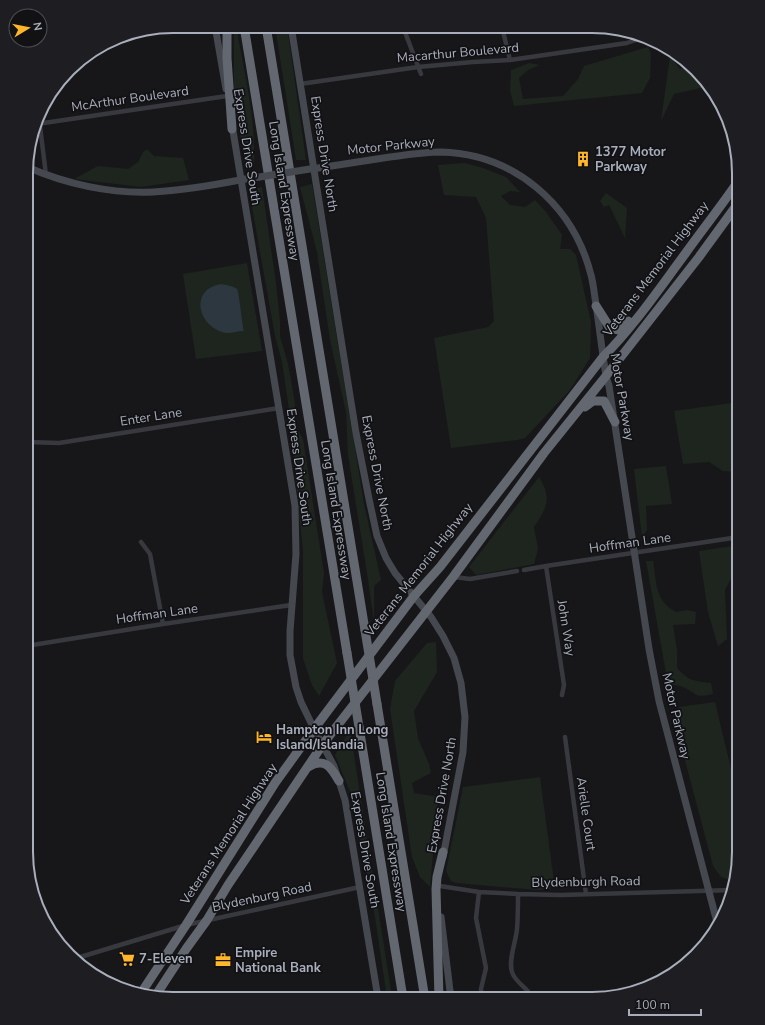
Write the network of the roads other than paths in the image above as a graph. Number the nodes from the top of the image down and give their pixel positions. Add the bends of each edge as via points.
1 (216, 33) edge
2 (227, 33) edge
3 (245, 33) edge
4 (267, 33) edge
5 (292, 33) edge
6 (405, 33) edge
7 (504, 33) edge
8 (634, 40) edge
9 (510, 60) junction
10 (418, 67) junction
11 (421, 74) dead end
12 (300, 84) junction
13 (227, 96) junction
14 (43, 120) edge
15 (40, 128) edge
16 (232, 129) junction
17 (312, 169) junction
18 (33, 170) edge
19 (46, 175) junction
20 (244, 180) junction
21 (732, 189) edge
22 (732, 212) edge
23 (656, 293) junction
24 (596, 306) junction
25 (603, 357) junction
26 (606, 376) junction
27 (279, 408) junction
28 (615, 422) junction
29 (559, 434) junction
30 (33, 442) edge
31 (732, 538) edge
32 (141, 542) dead end
33 (635, 553) junction
34 (546, 566) junction
35 (524, 570) dead end
36 (517, 571) dead end
37 (453, 577) junction
38 (414, 596) junction
39 (292, 605) junction
40 (426, 610) junction
41 (163, 624) junction
42 (33, 645) edge
43 (562, 695) dead end
44 (314, 729) junction
45 (565, 737) dead end
46 (323, 744) junction
47 (308, 767) junction
48 (339, 781) junction
49 (443, 852) junction
50 (440, 886) junction
51 (360, 887) junction
52 (726, 890) edge
53 (709, 891) junction
54 (479, 892) junction
55 (518, 894) junction
56 (586, 894) junction
57 (716, 917) edge
58 (207, 920) junction
59 (186, 925) junction
60 (81, 957) edge
61 (144, 989) edge
62 (158, 991) edge
63 (377, 992) edge
64 (402, 992) edge
65 (424, 992) edge
66 (438, 992) edge
67 (450, 992) edge
68 (481, 992) edge
69 (530, 992) edge

1 - 13 main road, Express Drive South
2 - 16 highway
3 - 64 highway, Long Island Expressway, bridge
4 - 65 highway, Long Island Expressway, bridge
5 - 12 main road, Express Drive North
6 - 10 street
7 - 9 street
8 - 9 street, Macarthur Boulevard
9 - 10 street, Macarthur Boulevard
10 - 11 street
10 - 12 street, Macarthur Boulevard
12 - 17 main road, Express Drive North
13 - 14 street, McArthur Boulevard
13 - 16 main road, Express Drive South
15 - 19 street
16 - 20 main road, Express Drive South
17 - 20 main road, Motor Parkway, bridge
17 - 24 main road, Motor Parkway via 440,152 466,154 515,173 533,184 570,224 584,251 592,275
17 - 38 main road, Express Drive North via 356,433 377,536 395,573
18 - 19 main road, Motor Parkway
19 - 20 main road, Motor Parkway via 86,186 130,192 176,190
20 - 27 main road, Express Drive South
21 - 23 highway, Veterans Memorial Highway
22 - 26 highway, Veterans Memorial Highway
23 - 24 highway via 619,330 607,327
23 - 25 highway, Veterans Memorial Highway via 620,340
24 - 25 main road, Motor Parkway
25 - 26 main road, Motor Parkway
25 - 38 highway, Veterans Memorial Highway via 440,567
26 - 28 main road, Motor Parkway
26 - 29 highway, Veterans Memorial Highway
27 - 30 street, Enter Lane via 59,443
27 - 39 main road, Express Drive South via 294,506 296,554
28 - 29 highway via 604,402 594,400
28 - 33 main road, Motor Parkway
29 - 37 highway, Veterans Memorial Highway
31 - 33 street, Hoffman Lane
32 - 41 street via 150,554
33 - 34 street, Hoffman Lane
33 - 53 main road, Motor Parkway via 659,701
34 - 35 street, Hoffman Lane
34 - 43 street, John Way via 564,685
36 - 37 street via 470,579
37 - 40 highway, Veterans Memorial Highway
38 - 40 main road, Express Drive North
38 - 44 highway, Veterans Memorial Highway
39 - 41 street, Hoffman Lane
39 - 44 main road, Express Drive South via 290,655 296,687
40 - 46 highway, Veterans Memorial Highway
40 - 49 main road, Express Drive North via 454,658 465,710 462,763
41 - 42 street, Hoffman Lane
44 - 46 main road, Express Drive South
44 - 59 highway, Veterans Memorial Highway via 275,783
45 - 56 street, Arielle Court
46 - 47 highway, Veterans Memorial Highway
46 - 48 main road, Express Drive South
47 - 48 highway via 315,763 323,763 331,768
47 - 58 highway, Veterans Memorial Highway
48 - 51 main road, Express Drive South via 348,812
49 - 50 main road, Express Drive North
49 - 66 highway via 436,889
50 - 54 street, Blydenburgh Road
50 - 67 main road, Express Drive North via 442,932
51 - 58 street, Blydenburg Road
51 - 63 main road, Express Drive South
52 - 53 street, Blydenburgh Road
53 - 56 street, Blydenburgh Road
53 - 57 main road, Motor Parkway
54 - 55 street, Blydenburgh Road
54 - 68 street via 476,918 486,968
55 - 56 street, Blydenburgh Road
55 - 69 street via 517,930 511,971
58 - 59 street, Blydenburg Road
58 - 62 highway, Veterans Memorial Highway
59 - 60 street, Blydenburg Road
59 - 61 highway, Veterans Memorial Highway

